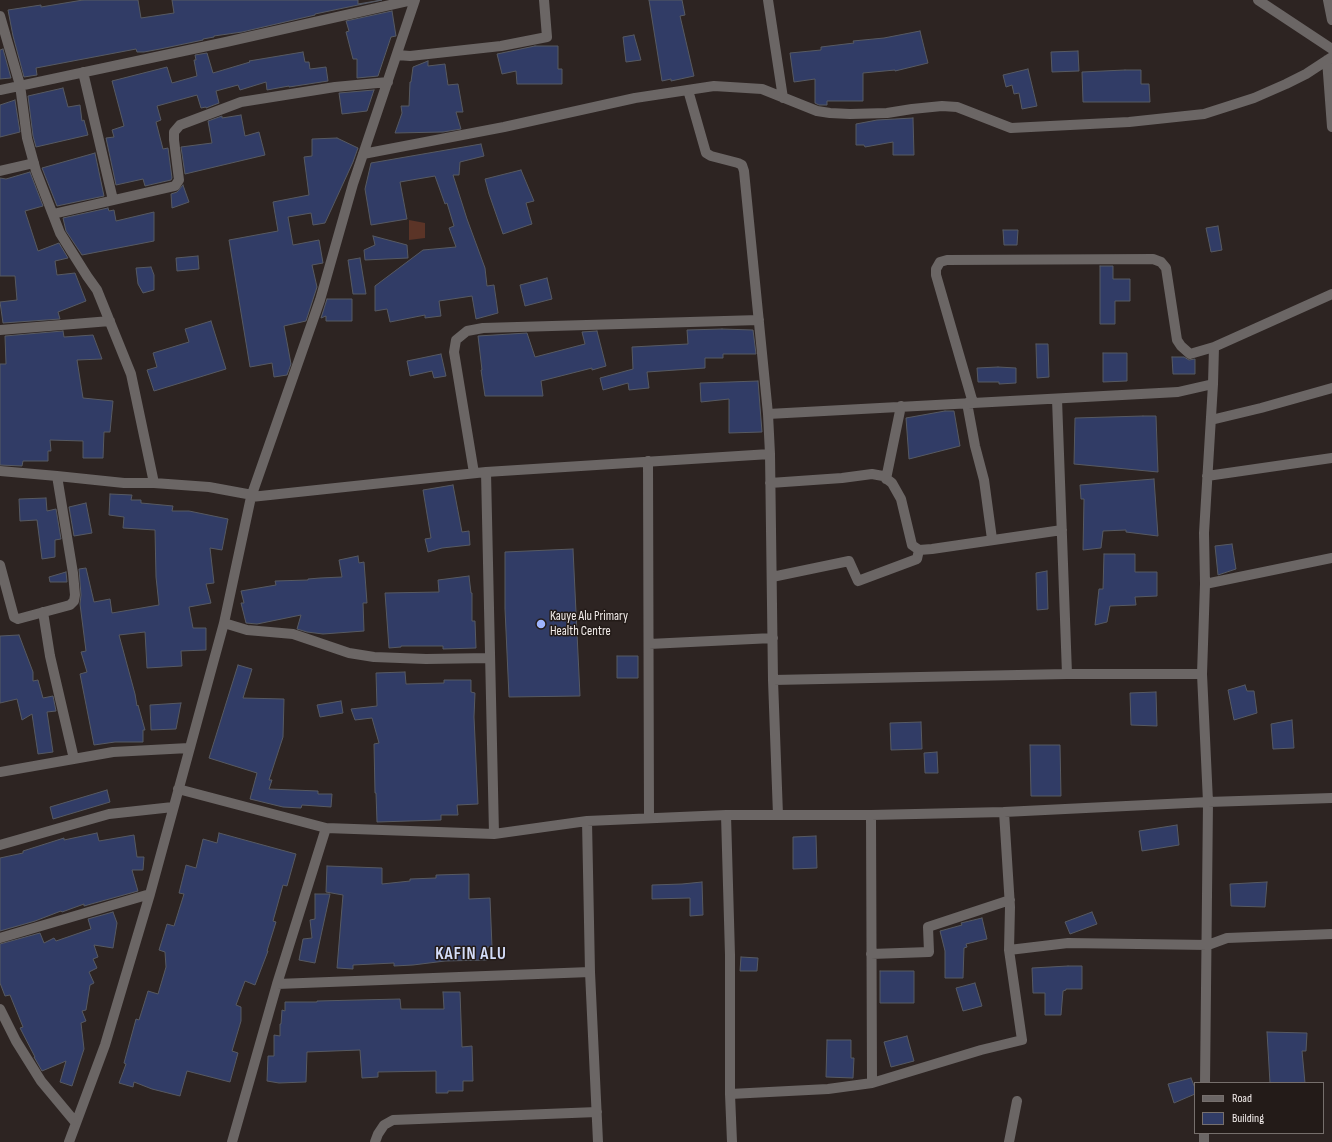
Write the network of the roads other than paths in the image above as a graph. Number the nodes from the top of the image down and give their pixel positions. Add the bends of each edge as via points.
1 (414, 0) edge
2 (544, 0) edge
3 (768, 0) edge
4 (1258, 0) edge
5 (1328, 0) edge
6 (0, 16) edge
7 (1332, 20) edge
8 (1332, 49) edge
9 (397, 55) junction
10 (1330, 59) edge
11 (83, 72) junction
12 (388, 82) junction
13 (20, 85) junction
14 (0, 90) edge
15 (688, 90) junction
16 (783, 98) junction
17 (1332, 127) edge
18 (363, 154) junction
19 (34, 163) junction
20 (0, 171) edge
21 (113, 200) junction
22 (53, 214) junction
23 (1332, 294) edge
24 (759, 320) junction
25 (110, 321) junction
26 (0, 330) edge
27 (1214, 347) junction
28 (1212, 384) junction
29 (1332, 388) edge
30 (1057, 398) junction
31 (970, 403) junction
32 (901, 406) junction
33 (768, 414) junction
34 (1210, 420) junction
35 (770, 454) junction
36 (1332, 458) edge
37 (648, 461) junction
38 (0, 471) edge
39 (486, 472) junction
40 (474, 473) junction
41 (57, 476) junction
42 (1206, 476) junction
43 (886, 479) junction
44 (154, 483) junction
45 (770, 483) junction
46 (251, 497) junction
47 (1062, 530) junction
48 (992, 540) junction
49 (919, 550) junction
50 (1332, 558) edge
51 (0, 565) edge
52 (772, 577) junction
53 (1204, 584) junction
54 (43, 612) junction
55 (224, 623) junction
56 (772, 638) junction
57 (649, 644) junction
58 (490, 658) junction
59 (1067, 674) junction
60 (1202, 674) junction
61 (773, 680) junction
62 (189, 748) junction
63 (74, 759) junction
64 (0, 772) edge
65 (178, 789) junction
66 (1332, 798) edge
67 (1208, 802) junction
68 (173, 807) junction
69 (1004, 812) junction
70 (726, 815) junction
71 (778, 815) junction
72 (871, 815) junction
73 (649, 818) junction
74 (587, 821) junction
75 (326, 828) junction
76 (494, 834) junction
77 (0, 844) edge
78 (150, 894) junction
79 (1010, 900) junction
80 (1332, 934) edge
81 (0, 938) edge
82 (1208, 945) junction
83 (1009, 950) junction
84 (871, 954) junction
85 (590, 972) junction
86 (277, 984) junction
87 (0, 1008) edge
88 (1205, 1082) edge
89 (872, 1083) junction
90 (730, 1094) junction
91 (1017, 1101) dead end
92 (597, 1112) junction
93 (76, 1123) junction
94 (69, 1142) edge
95 (232, 1142) edge
96 (375, 1142) edge
97 (598, 1142) edge
98 (732, 1142) edge
99 (1009, 1142) edge

1 - 9 street
1 - 11 street
2 - 9 street via 547,37 501,46 410,56
3 - 16 street
4 - 8 street
5 - 7 street
6 - 13 street
9 - 12 street
10 - 16 street via 1280,87 1204,114 1129,122 1011,128 958,106 850,114 817,111
10 - 17 street
11 - 13 street
11 - 21 street
12 - 18 street
12 - 21 street via 335,86 241,102 180,124 174,132 179,180 175,186
13 - 14 street
13 - 19 street via 27,138
15 - 16 street via 739,86 762,89
15 - 18 street via 634,98 504,127
15 - 24 street via 706,153 738,163 744,171
18 - 46 street via 352,184 320,300
19 - 20 street
19 - 22 street
21 - 22 street
22 - 25 street via 60,233 98,290
23 - 27 street
24 - 33 street
24 - 40 street via 483,328 467,331 456,340 454,352
25 - 26 street
25 - 44 street via 131,374
27 - 28 street
27 - 31 street via 1190,354 1181,346 1177,340 1166,268 1161,262 1153,259 947,260 940,262 936,275
28 - 30 street via 1178,392
28 - 34 street
29 - 34 street
30 - 31 street
30 - 47 street
31 - 32 street
31 - 48 street
32 - 33 street
32 - 43 street
33 - 35 street
34 - 42 street
35 - 37 street
35 - 45 street
36 - 42 street
37 - 39 street
37 - 57 street
38 - 41 street
39 - 40 street
39 - 58 street
40 - 46 street
41 - 44 street via 124,483
41 - 54 street via 75,596 70,605
42 - 53 street
43 - 45 street via 872,474
43 - 49 street via 892,483 901,499 912,544
44 - 46 street via 208,488 247,494
45 - 52 street
46 - 55 street
47 - 48 street
47 - 59 street
48 - 49 street
49 - 52 street via 917,559 858,581 849,561
50 - 53 street
51 - 54 street via 14,617
52 - 56 street
53 - 60 street
54 - 63 street via 50,656
55 - 58 street via 247,630 293,634 349,652 374,657
55 - 62 street
56 - 57 street
56 - 61 street
57 - 73 street
58 - 76 street
59 - 60 street
59 - 61 street
60 - 67 street
61 - 71 street
62 - 63 street via 113,752
62 - 65 street
63 - 64 street
65 - 68 street
65 - 75 street
66 - 67 street
67 - 69 street
67 - 82 street
68 - 77 street via 109,814
68 - 78 street
69 - 72 street
69 - 79 street
70 - 71 street
70 - 73 street
70 - 90 street
71 - 72 street
72 - 84 street
73 - 74 street
74 - 76 street
74 - 85 street
75 - 76 street
75 - 86 street
78 - 81 street
78 - 93 street via 105,1045
79 - 83 street
79 - 84 street via 928,927 929,952
80 - 82 street via 1227,938
82 - 83 street via 1068,944
82 - 88 street
83 - 89 street via 1022,1040
84 - 89 street
85 - 86 street
85 - 92 street
86 - 95 street
87 - 93 street via 16,1041 41,1081
89 - 90 street via 828,1090
90 - 98 street
91 - 99 street
92 - 96 street via 393,1120 384,1125
92 - 97 street
93 - 94 street

